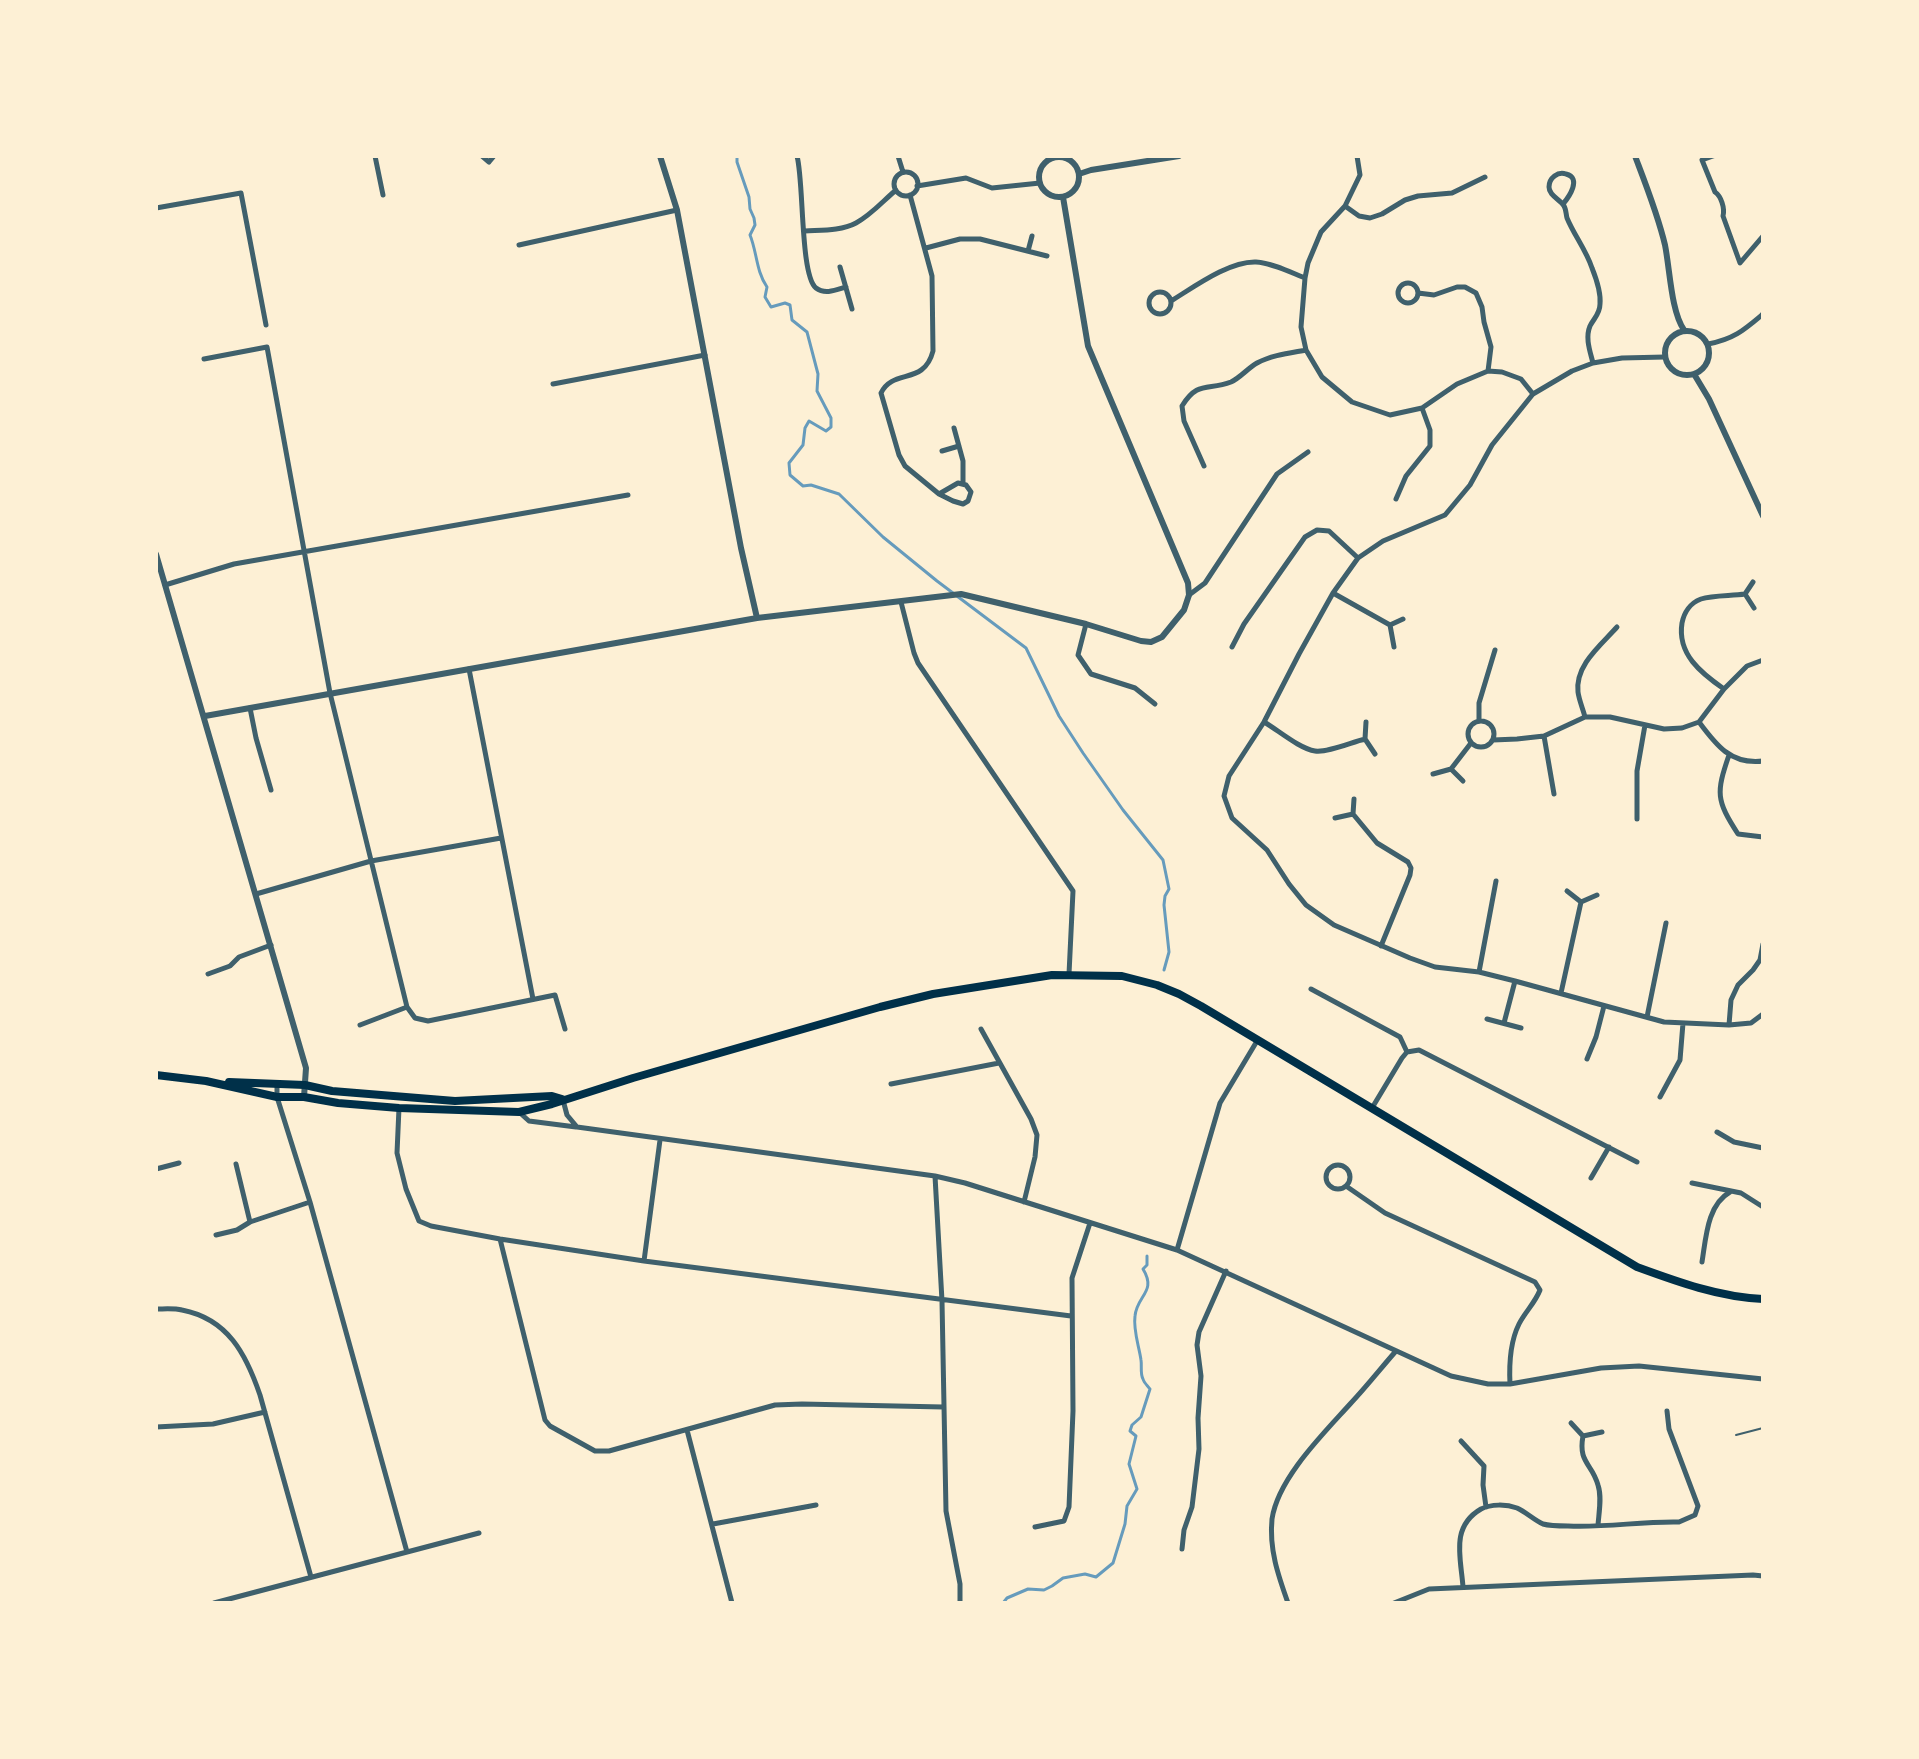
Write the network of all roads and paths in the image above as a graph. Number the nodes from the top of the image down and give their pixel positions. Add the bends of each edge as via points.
1 (375, 156) edge
2 (482, 156) edge
3 (494, 156) edge
4 (660, 156) edge
5 (797, 156) edge
6 (898, 156) edge
7 (1179, 156) edge
8 (1357, 156) edge
9 (1635, 156) edge
10 (1713, 156) edge
11 (1055, 157) edge
12 (903, 172) junction
13 (1079, 174) junction
14 (1485, 177) dead end
15 (1040, 183) junction
16 (917, 186) junction
17 (896, 190) junction
18 (383, 195) dead end
19 (910, 195) junction
20 (1063, 197) junction
21 (1563, 204) junction
22 (1345, 206) junction
23 (156, 208) edge
24 (677, 210) junction
25 (805, 231) junction
26 (1032, 236) dead end
27 (1763, 236) edge
28 (519, 245) dead end
29 (926, 248) junction
30 (1028, 251) junction
31 (1047, 256) dead end
32 (840, 267) dead end
33 (1305, 278) junction
34 (846, 287) junction
35 (1418, 293) junction
36 (1171, 301) junction
37 (852, 309) dead end
38 (1763, 314) edge
39 (266, 325) dead end
40 (1684, 330) junction
41 (1708, 344) junction
42 (1306, 350) junction
43 (705, 355) junction
44 (1665, 357) junction
45 (204, 359) dead end
46 (1593, 363) junction
47 (1488, 371) junction
48 (1694, 374) junction
49 (553, 384) dead end
50 (1533, 394) junction
51 (1422, 408) junction
52 (954, 428) dead end
53 (959, 446) junction
54 (942, 451) dead end
55 (1308, 452) dead end
56 (1204, 466) dead end
57 (963, 483) junction
58 (939, 494) junction
59 (628, 495) dead end
60 (1396, 499) dead end
61 (1763, 516) edge
62 (305, 552) junction
63 (156, 554) edge
64 (1358, 558) junction
65 (1753, 582) dead end
66 (165, 585) junction
67 (1333, 593) junction
68 (1745, 594) junction
69 (1189, 595) junction
70 (901, 602) junction
71 (1754, 608) dead end
72 (757, 618) junction
73 (1403, 619) dead end
74 (1086, 624) junction
75 (1390, 625) junction
76 (1617, 627) dead end
77 (1232, 647) dead end
78 (1394, 647) dead end
79 (1495, 650) dead end
80 (1763, 660) edge
81 (469, 669) junction
82 (1724, 689) junction
83 (330, 693) junction
84 (1155, 704) dead end
85 (250, 708) junction
86 (205, 716) junction
87 (1585, 717) junction
88 (1479, 721) junction
89 (1264, 722) junction
90 (1366, 722) dead end
91 (1699, 722) junction
92 (1645, 725) junction
93 (1544, 736) junction
94 (1365, 739) junction
95 (1493, 740) junction
96 (1471, 743) junction
97 (1375, 754) dead end
98 (1729, 755) junction
99 (1763, 761) edge
100 (1451, 769) junction
101 (1433, 774) dead end
102 (1463, 781) dead end
103 (271, 790) dead end
104 (1554, 794) dead end
105 (1354, 799) dead end
106 (1353, 814) junction
107 (1335, 818) dead end
108 (1637, 819) dead end
109 (1763, 837) edge
110 (501, 838) junction
111 (371, 861) junction
112 (1496, 881) dead end
113 (1567, 891) dead end
114 (256, 894) junction
115 (1597, 895) dead end
116 (1581, 902) junction
117 (1666, 923) dead end
118 (1763, 944) edge
119 (271, 945) junction
120 (1381, 946) junction
121 (1479, 972) junction
122 (208, 974) dead end
123 (1069, 974) junction
124 (1515, 981) junction
125 (1311, 989) dead end
126 (1561, 993) junction
127 (533, 999) junction
128 (1604, 1006) junction
129 (407, 1007) junction
130 (1763, 1014) edge
131 (1647, 1017) junction
132 (1487, 1019) dead end
133 (1504, 1023) junction
134 (1683, 1023) junction
135 (360, 1025) dead end
136 (1729, 1025) junction
137 (1521, 1028) dead end
138 (565, 1029) dead end
139 (981, 1029) dead end
140 (1257, 1041) junction
141 (1407, 1052) junction
142 (1587, 1059) dead end
143 (999, 1063) junction
144 (156, 1075) edge
145 (206, 1081) junction
146 (277, 1084) junction
147 (891, 1084) dead end
148 (305, 1085) junction
149 (277, 1097) junction
150 (304, 1097) junction
151 (1660, 1097) dead end
152 (563, 1100) junction
153 (399, 1108) junction
154 (1372, 1108) junction
155 (519, 1112) junction
156 (577, 1127) junction
157 (1717, 1132) dead end
158 (660, 1140) junction
159 (1609, 1147) junction
160 (1763, 1148) edge
161 (1637, 1162) dead end
162 (179, 1163) dead end
163 (236, 1164) dead end
164 (156, 1169) edge
165 (935, 1176) junction
166 (1591, 1178) dead end
167 (1692, 1183) dead end
168 (1346, 1186) junction
169 (1730, 1192) junction
170 (310, 1202) junction
171 (1024, 1202) junction
172 (1763, 1207) edge
173 (250, 1222) junction
174 (1090, 1223) junction
175 (216, 1235) dead end
176 (500, 1239) junction
177 (1177, 1250) junction
178 (644, 1261) junction
179 (1702, 1262) dead end
180 (1226, 1271) junction
181 (1763, 1299) edge
182 (942, 1301) junction
183 (156, 1309) edge
184 (1071, 1316) junction
185 (1396, 1351) junction
186 (1763, 1379) edge
187 (1510, 1384) junction
188 (943, 1407) junction
189 (1667, 1411) dead end
190 (265, 1412) junction
191 (1571, 1423) dead end
192 (156, 1427) edge
193 (1763, 1428) edge
194 (687, 1429) junction
195 (1602, 1432) dead end
196 (1736, 1435) dead end
197 (1583, 1436) junction
198 (1461, 1441) dead end
199 (816, 1505) dead end
200 (1486, 1507) junction
201 (713, 1524) junction
202 (1598, 1525) junction
203 (1035, 1527) dead end
204 (479, 1533) dead end
205 (1182, 1549) dead end
206 (407, 1552) junction
207 (1763, 1576) edge
208 (311, 1577) junction
209 (1463, 1587) junction
210 (214, 1603) edge
211 (732, 1603) edge
212 (960, 1603) edge
213 (1288, 1603) edge
214 (1394, 1603) edge

1 - 18 street
2 - 3 street via 489,162
4 - 24 street
5 - 25 street
6 - 12 street
7 - 13 street
8 - 22 street via 1360,175
9 - 40 street via 1658,219 1678,322
10 - 27 street via 1702,160 1719,194 1740,263
11 - 13 street via 1067,159
11 - 15 street via 1040,170
12 - 16 street via 914,175
12 - 17 street via 894,182
13 - 20 street via 1075,189
14 - 22 street via 1452,193 1405,200 1370,218
15 - 16 street via 992,188 966,178
15 - 20 street via 1046,192
16 - 19 street
17 - 19 street
17 - 25 street via 854,225
19 - 29 street
20 - 69 street via 1088,346
21 - 21 street via 1573,189 1573,181 1563,173 1551,179 1549,187
21 - 46 street via 1593,268 1601,302 1589,329
22 - 33 street via 1321,232
23 - 39 street via 241,193
24 - 28 street
24 - 43 street
25 - 34 street via 811,282 822,291
26 - 30 street
29 - 30 street via 980,239
29 - 58 street via 932,276 930,362 888,383 881,393 905,466
30 - 31 street
32 - 34 street
33 - 36 street via 1258,262 1242,263
33 - 42 street via 1301,327
34 - 37 street
35 - 35 street via 1412,303 1397,297 1406,283
35 - 47 street via 1434,295 1465,287 1476,293 1491,347
36 - 36 street via 1165,313 1158,314 1149,305 1155,293 1162,292
38 - 41 street via 1738,335
40 - 41 street via 1699,333
40 - 44 street via 1672,336
41 - 48 street via 1706,366
42 - 51 street via 1322,377 1352,402 1390,415
42 - 56 street via 1267,358 1232,381 1189,395 1182,406 1184,421
43 - 49 street
43 - 72 street
44 - 46 street
44 - 48 street via 1676,372
45 - 62 street via 267,347
46 - 50 street
47 - 50 street via 1521,379
47 - 51 street
48 - 61 street
50 - 64 street via 1445,515 1383,541
51 - 60 street via 1430,446 1406,476
52 - 53 street
53 - 54 street
53 - 57 street
55 - 69 street via 1277,474 1205,583
57 - 58 street
57 - 58 street via 971,492 963,504
59 - 62 street
62 - 66 street via 234,564
62 - 83 street
63 - 66 street
64 - 67 street
64 - 77 street via 1329,531 1305,537
65 - 68 street
66 - 86 street
67 - 75 street
67 - 89 street
68 - 71 street
68 - 82 street via 1702,599 1684,615 1684,649 1694,665
69 - 74 street via 1176,621 1151,642
70 - 72 street
70 - 74 street via 961,594
70 - 123 street via 918,663 1073,891
72 - 81 street
73 - 75 street
74 - 84 street via 1078,655 1091,674 1135,688
75 - 78 street
76 - 87 street via 1580,673 1577,690
79 - 88 street
80 - 82 street via 1747,666
81 - 83 street
81 - 110 street
82 - 91 street
83 - 85 street
83 - 111 street
85 - 86 street
85 - 103 street
86 - 114 street
87 - 92 street
87 - 93 street
88 - 95 street via 1490,725
88 - 96 street via 1469,729
89 - 94 street via 1314,751
89 - 120 street via 1229,776 1224,796 1232,818 1267,850 1306,905 1334,925
90 - 94 street
91 - 92 street via 1682,728
91 - 98 street
92 - 108 street via 1637,771
93 - 95 street
93 - 104 street
94 - 97 street
95 - 96 street via 1480,747
96 - 100 street
98 - 99 street
98 - 109 street via 1719,783 1723,811 1738,834
100 - 101 street
100 - 102 street
105 - 106 street
106 - 107 street
106 - 120 street via 1377,843 1411,868
110 - 111 street
110 - 127 street
111 - 114 street
111 - 129 street
112 - 121 street
113 - 116 street
114 - 119 street
115 - 116 street
116 - 126 street
117 - 131 street
118 - 136 street via 1760,960 1731,1000
119 - 122 street
119 - 148 street via 306,1068
120 - 121 street via 1435,967
121 - 124 street
123 - 140 main road via 1122,976 1157,985
123 - 152 main road via 880,1007
124 - 126 street
124 - 133 street
125 - 141 street via 1400,1037
126 - 128 street
127 - 129 street via 428,1021 415,1018
127 - 138 street via 555,995
128 - 131 street
128 - 142 street
129 - 135 street
130 - 136 street via 1751,1023
131 - 134 street
132 - 133 street
133 - 137 street
134 - 136 street
134 - 151 street via 1680,1060
139 - 143 street
140 - 154 main road
140 - 177 street via 1220,1103
141 - 154 street
141 - 159 street via 1419,1050
143 - 147 street
143 - 171 street via 1037,1135
144 - 145 main road
145 - 146 main road
145 - 149 main road
146 - 148 main road
146 - 149 street
148 - 150 street
148 - 152 main road via 455,1101 552,1096
149 - 150 main road
149 - 170 street
150 - 153 main road
152 - 155 main road
152 - 156 street
153 - 155 main road
153 - 176 street via 397,1153 419,1221
154 - 181 main road via 1637,1267 1691,1287
155 - 156 street via 529,1121
156 - 158 street
157 - 160 street
158 - 165 street
158 - 178 street
159 - 161 street
159 - 166 street
162 - 164 street
163 - 173 street
165 - 171 street
165 - 182 street
167 - 169 street
168 - 168 street via 1346,1169 1329,1169 1328,1185
168 - 187 street via 1385,1213 1535,1282 1540,1290 1513,1341
169 - 172 street
169 - 179 street via 1714,1207
170 - 173 street
170 - 206 street
171 - 174 street
173 - 175 street
174 - 177 street
174 - 184 street via 1072,1278
176 - 178 street
176 - 194 street via 541,1411 550,1426 595,1451
177 - 180 street
178 - 182 street
180 - 185 street
180 - 205 street via 1199,1332 1199,1449
182 - 184 street
182 - 188 street
183 - 190 street via 181,1310 223,1330 250,1365
184 - 203 street via 1069,1507 1064,1521
185 - 187 street via 1451,1376
185 - 213 street via 1296,1467 1279,1497 1271,1542
186 - 187 street via 1639,1366
188 - 194 street via 775,1405
188 - 212 street via 946,1511
189 - 202 street via 1698,1506 1695,1515 1679,1522
190 - 192 street via 213,1424
190 - 208 street
191 - 197 street
193 - 196 lane
194 - 201 street
195 - 197 street
197 - 202 street via 1584,1461 1599,1486
198 - 200 street via 1484,1466
199 - 201 street
200 - 202 street via 1511,1506 1544,1524
200 - 209 street via 1462,1529
201 - 211 street
204 - 206 street
206 - 208 street
207 - 209 street
208 - 210 street
209 - 214 street via 1429,1589

